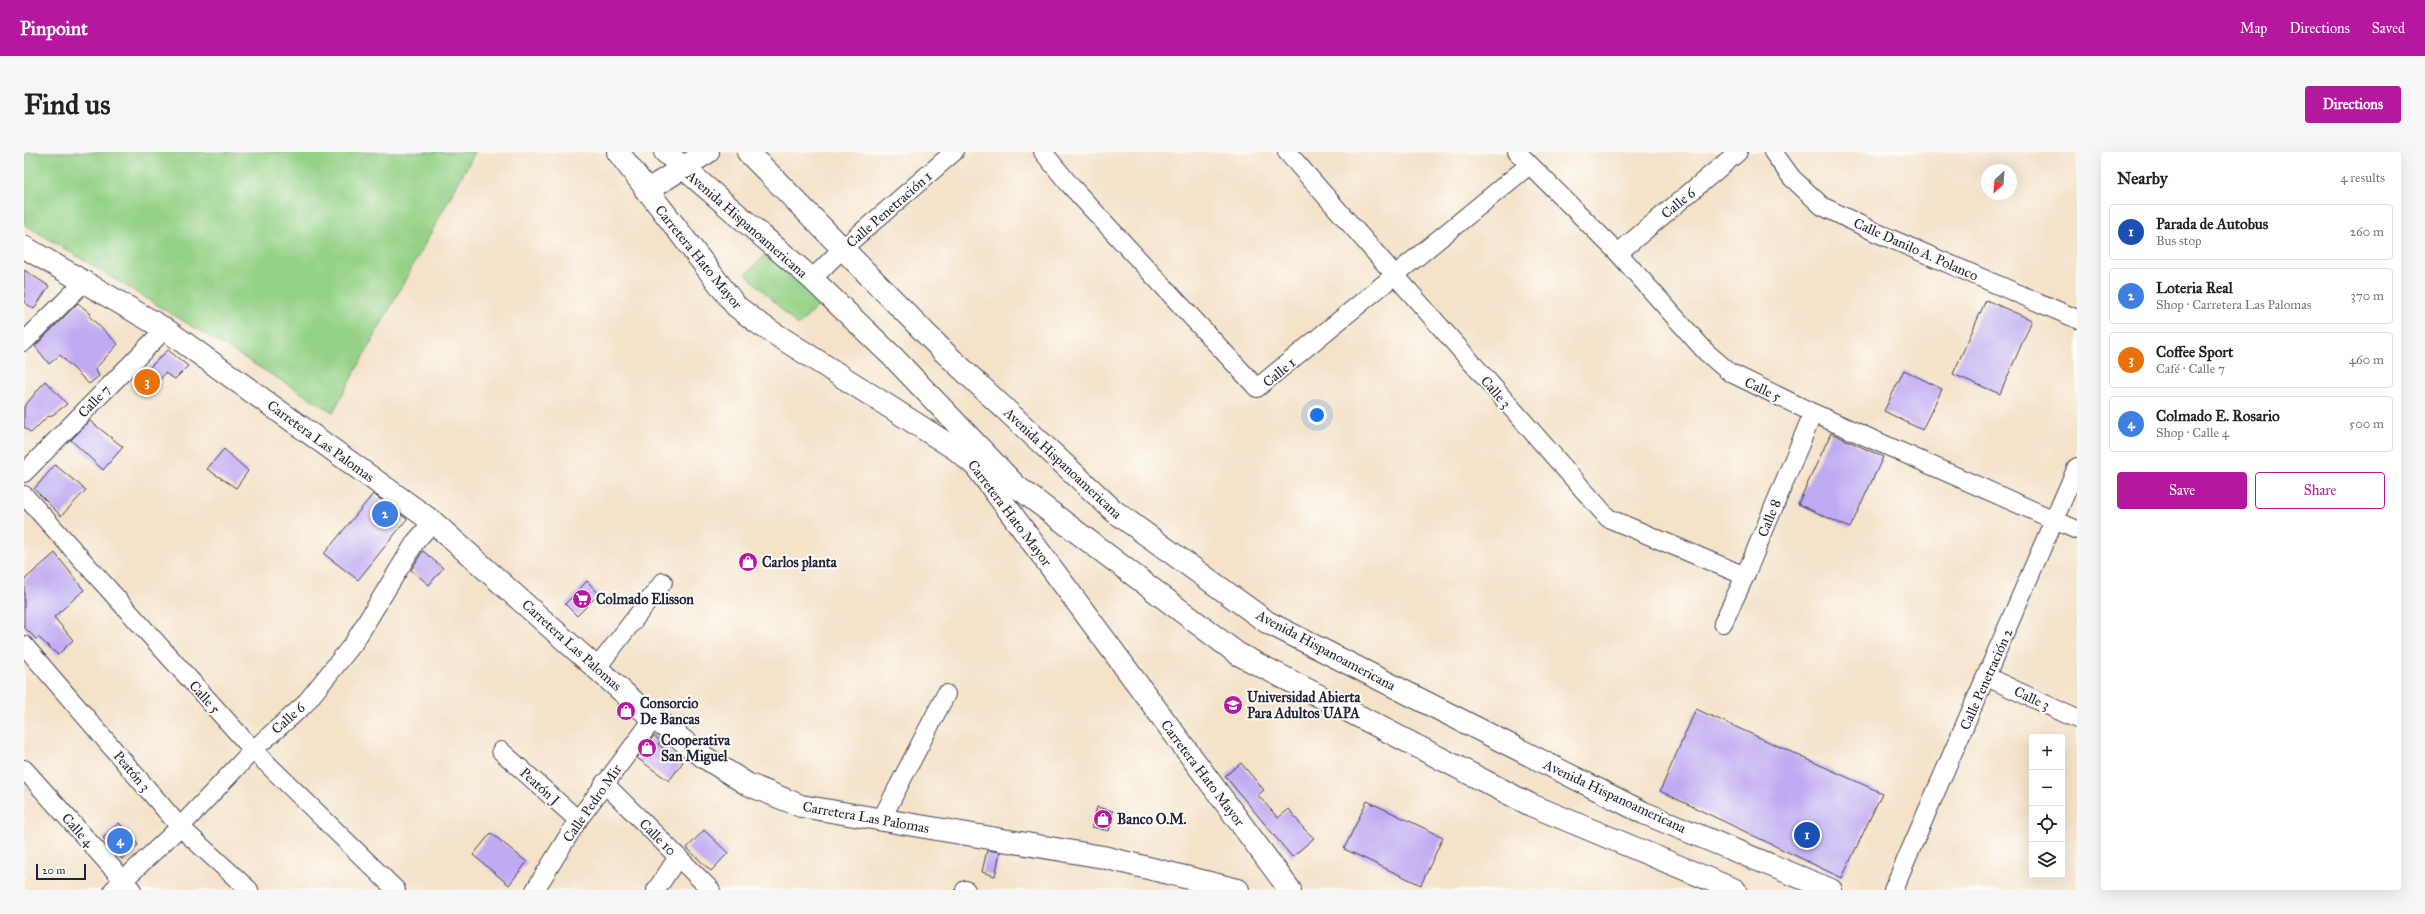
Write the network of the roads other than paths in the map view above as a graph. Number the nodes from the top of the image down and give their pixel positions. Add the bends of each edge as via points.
1 (618, 152) edge
2 (665, 152) edge
3 (708, 152) edge
4 (748, 152) edge
5 (954, 152) edge
6 (1043, 152) edge
7 (1287, 152) edge
8 (1517, 152) edge
9 (1738, 152) edge
10 (1773, 152) edge
11 (1528, 166) junction
12 (683, 169) junction
13 (646, 191) junction
14 (24, 247) edge
15 (842, 249) junction
16 (1618, 253) junction
17 (1395, 277) junction
18 (812, 279) junction
19 (83, 283) junction
20 (2077, 319) edge
21 (165, 329) junction
22 (24, 342) edge
23 (1813, 413) junction
24 (2077, 467) edge
25 (24, 473) edge
26 (24, 495) edge
27 (2055, 520) junction
28 (434, 522) junction
29 (2077, 530) edge
30 (1746, 576) junction
31 (663, 582) dead end
32 (1723, 623) dead end
33 (24, 644) edge
34 (596, 669) junction
35 (1987, 677) junction
36 (946, 694) dead end
37 (654, 718) junction
38 (2077, 719) edge
39 (252, 750) junction
40 (501, 751) dead end
41 (24, 769) edge
42 (604, 783) junction
43 (578, 820) junction
44 (881, 820) junction
45 (180, 827) junction
46 (678, 857) junction
47 (123, 887) edge
48 (249, 890) edge
49 (396, 890) edge
50 (535, 890) edge
51 (656, 890) edge
52 (711, 890) edge
53 (1238, 890) edge
54 (1289, 890) edge
55 (1735, 890) edge
56 (1831, 890) edge
57 (1893, 890) edge

1 - 13 main road, Carretera Hato Mayor
2 - 12 main road, Avenida Hispanoamericana
3 - 12 main road
4 - 15 main road, Avenida Hispanoamericana
5 - 15 street, Calle Penetración 1
6 - 17 street, Calle 1 via 1257,388
7 - 17 street, Calle 3
8 - 11 street, Calle 5
9 - 16 street, Calle 6
10 - 20 street, Calle Danilo A. Polanco via 1792,178 1822,206 1875,232
11 - 16 street, Calle 5
11 - 17 street, Calle 1
12 - 13 main road
12 - 18 main road, Avenida Hispanoamericana
13 - 54 main road, Carretera Hato Mayor via 736,306 758,323 958,450 976,466
14 - 19 main road, Carretera Las Palomas
15 - 18 street, Avenida Hispanoamericana
15 - 56 main road, Avenida Hispanoamericana via 944,352 1114,511 1267,622 1644,813
16 - 23 street, Calle 5 via 1718,364 1728,372
17 - 30 street, Calle 3 via 1608,518
18 - 55 main road, Avenida Hispanoamericana via 896,359 1016,486 1238,654 1531,805
19 - 21 main road, Carretera Las Palomas
19 - 22 street
21 - 25 street, Calle 7
21 - 28 main road, Carretera Las Palomas
23 - 27 street, Calle 5
23 - 30 street, Calle 8
24 - 27 street, Calle Penetración 2
26 - 39 street, Calle 5
27 - 29 street, Calle 5
27 - 35 street, Calle Penetración 2
28 - 34 main road, Carretera Las Palomas via 545,620
28 - 39 street, Calle 6 via 409,553 348,650 304,705
30 - 32 street, Calle 8
31 - 34 street
33 - 45 street, Peatón 3
34 - 37 main road, Carretera Las Palomas
35 - 38 street, Calle 3
35 - 57 street, Calle Penetración 2
36 - 44 street
37 - 42 street, Calle Pedro Mir
37 - 44 main road, Carretera Las Palomas via 704,757 747,784 801,806
39 - 45 street, Calle 6
39 - 49 street, Calle 5
40 - 43 street, Peatón J
41 - 47 street, Calle 4
42 - 43 street, Calle Pedro Mir
42 - 46 street, Calle 10
43 - 50 street, Calle Pedro Mir
44 - 53 main road, Carretera Las Palomas via 1103,857
45 - 47 street, Calle 6
45 - 48 street, Peatón 3
46 - 51 street
46 - 52 street, Calle 10

